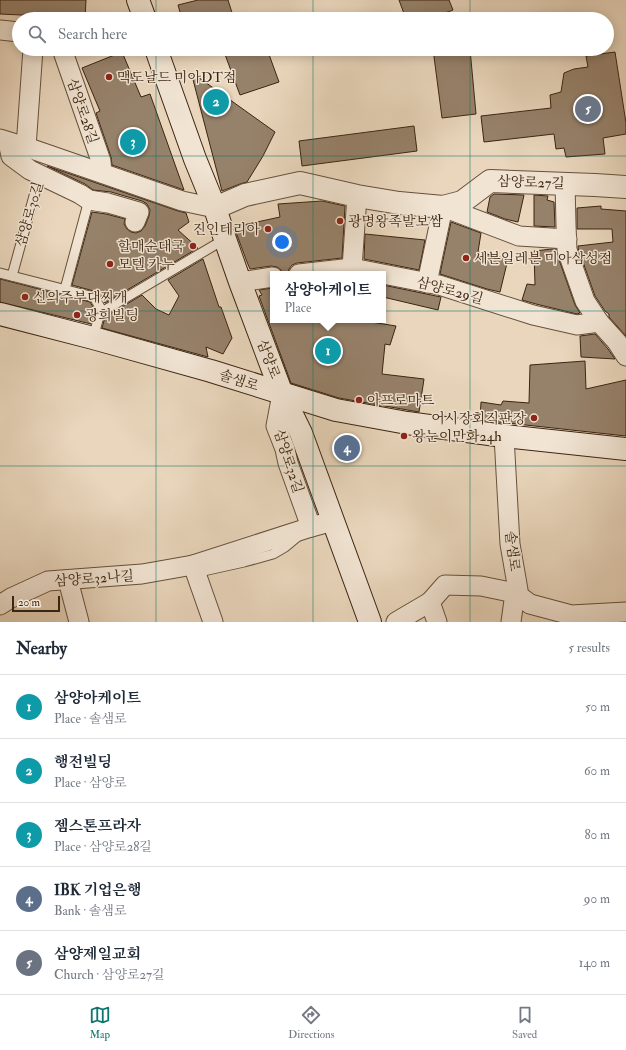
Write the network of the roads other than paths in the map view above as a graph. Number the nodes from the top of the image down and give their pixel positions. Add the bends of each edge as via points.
1 (138, 0) edge
2 (142, 12) edge
3 (0, 30) edge
4 (12, 31) edge
5 (32, 56) edge
6 (64, 56) edge
7 (158, 56) edge
8 (11, 143) edge
9 (102, 173) junction
10 (40, 174) junction
11 (565, 184) junction
12 (626, 187) edge
13 (358, 196) junction
14 (89, 200) junction
15 (443, 207) junction
16 (215, 208) junction
17 (135, 222) dead end
18 (225, 239) junction
19 (567, 239) junction
20 (352, 268) junction
21 (326, 271) edge
22 (368, 271) edge
23 (0, 273) edge
24 (386, 274) edge
25 (12, 276) junction
26 (270, 277) edge
27 (240, 282) junction
28 (428, 282) junction
29 (65, 289) junction
30 (100, 313) junction
31 (0, 314) edge
32 (599, 322) junction
33 (93, 338) junction
34 (626, 356) edge
35 (282, 394) junction
36 (504, 436) junction
37 (626, 449) edge
38 (332, 521) junction
39 (311, 527) junction
40 (194, 569) junction
41 (68, 580) junction
42 (515, 593) junction
43 (430, 602) junction
44 (0, 605) edge
45 (626, 612) edge
46 (572, 618) edge
47 (79, 622) edge
48 (213, 622) edge
49 (370, 622) edge
50 (396, 622) edge
51 (437, 622) edge
52 (511, 622) edge

1 - 2 main road
3 - 4 street
5 - 8 street
6 - 9 street, 삼양로28길 via 101,161
7 - 16 main road, 삼양로 via 195,160
8 - 9 street, 삼양로28길
8 - 10 street, 삼양로30길 via 11,156
9 - 16 street, 삼양로28길 via 182,201
10 - 14 street, 삼양로30길
10 - 25 lane, 삼양로30길
11 - 12 main road, 삼양로27길
11 - 15 main road, 삼양로27길 via 490,181 462,202
11 - 19 street
13 - 15 main road, 삼양로27길
13 - 16 main road, 삼양로27길 via 300,183 245,195
13 - 20 street
14 - 17 street, 삼양로30길 via 139,212
14 - 29 lane
15 - 19 street, 삼양로27길 via 519,236
15 - 28 street
16 - 18 main road, 삼양로
18 - 27 main road, 삼양로
18 - 30 lane
19 - 32 street via 567,250 586,301
20 - 21 street, 삼양로29길
20 - 22 street, 삼양로29길
23 - 25 lane
24 - 28 street, 삼양로29길
25 - 29 lane
26 - 27 street
27 - 35 main road, 삼양로
28 - 32 street, 삼양로29길 via 533,315 577,325
29 - 30 lane via 94,297 101,309
30 - 33 lane
31 - 33 main road, 솔샘로
32 - 34 street via 618,342
33 - 35 main road, 솔샘로
35 - 36 main road, 솔샘로 via 336,410
35 - 38 main road, 삼양로 via 301,433
35 - 39 street, 삼양로32길 via 276,426
36 - 37 main road, 솔샘로
36 - 42 street, 솔샘로 via 510,544 518,590
38 - 39 street, 삼양로32나길
38 - 49 main road, 삼양로
39 - 40 street, 삼양로32나길
40 - 41 street, 삼양로32나길
40 - 48 street
41 - 44 street, 삼양로32나길 via 48,581
41 - 47 street
42 - 43 street via 481,586 445,585
42 - 46 street via 530,604
42 - 52 street
43 - 50 street
43 - 51 street
45 - 46 street

